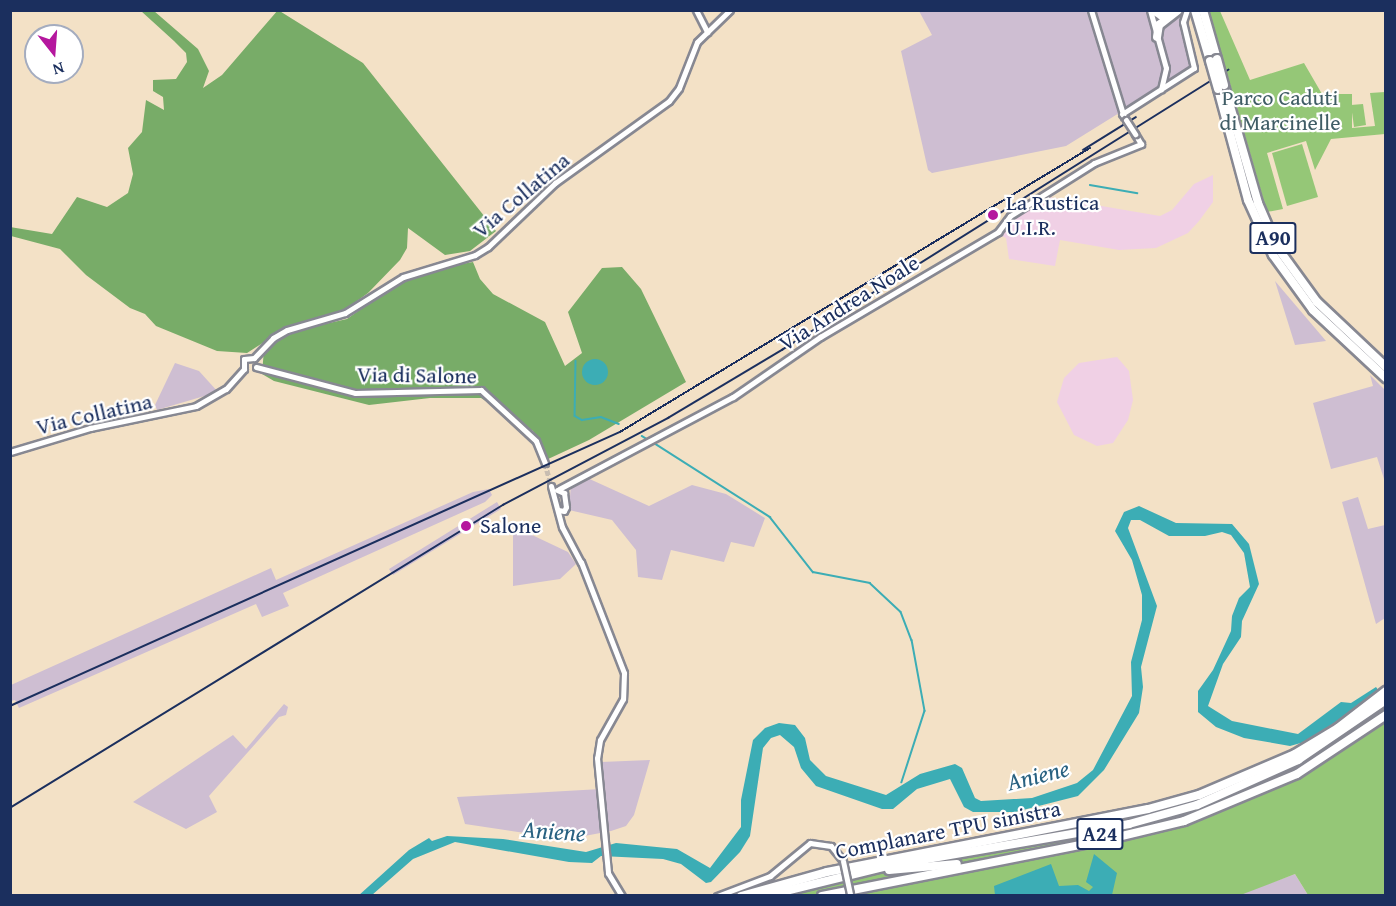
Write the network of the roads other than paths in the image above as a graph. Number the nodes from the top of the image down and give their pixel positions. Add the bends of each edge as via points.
1 (696, 10) edge
2 (729, 10) edge
3 (1091, 10) edge
4 (1152, 10) edge
5 (1177, 11) edge
6 (1197, 11) edge
7 (707, 32) junction
8 (1157, 37) junction
9 (1166, 68) junction
10 (1181, 77) junction
11 (1160, 90) junction
12 (1124, 117) junction
13 (254, 358) junction
14 (1381, 365) edge
15 (256, 367) junction
16 (244, 369) junction
17 (1386, 379) edge
18 (10, 452) edge
19 (545, 463) tunnel mouth
20 (557, 490) junction
21 (557, 508) junction
22 (564, 512) junction
23 (567, 537) junction
24 (1386, 691) edge
25 (1386, 700) edge
26 (1386, 706) edge
27 (1386, 716) edge
28 (1300, 761) junction
29 (1199, 795) junction
30 (1012, 845) junction
31 (994, 860) junction
32 (889, 870) junction
33 (850, 895) edge
34 (622, 896) edge
35 (717, 896) edge
36 (741, 896) edge
37 (765, 896) edge
38 (784, 896) edge
39 (822, 896) edge

1 - 7 street
2 - 7 street, Via Collatina
3 - 12 street
4 - 5 highway via 1163,15
4 - 8 street
5 - 8 highway via 1159,25
6 - 10 street via 1183,22 1195,64
6 - 14 highway, A90, bridge via 1258,203 1280,252 1317,302
7 - 13 street, Via Collatina via 691,51 676,94 555,183 488,247 475,255 403,276 345,314 288,330 273,338
8 - 9 street
9 - 10 street via 1173,77
9 - 11 street
10 - 11 street
11 - 12 street
12 - 20 street, Via Andrea Noale, bridge via 1141,144 1094,163 1010,216 998,232 819,337 733,397
13 - 15 street
13 - 16 street, Via Collatina via 244,359
14 - 17 highway
15 - 16 street via 252,371
15 - 19 street, Via di Salone via 355,393 478,389 496,400 531,436
16 - 18 street, Via Collatina via 226,389 196,406 90,428
20 - 21 street
20 - 22 street
21 - 22 street
21 - 23 street
22 - 23 street
23 - 34 street via 625,680 623,699 598,747 607,867 612,884
24 - 28 highway, Complanare TPU sinistra
25 - 28 highway, A24
26 - 28 highway, A24
27 - 28 highway
28 - 29 highway, Complanare TPU sinistra
28 - 30 highway, A24 via 1239,789 1171,813
28 - 31 highway via 1244,799 1176,823
28 - 32 highway, A24 via 1214,803 1145,824
29 - 30 highway via 1112,824
29 - 36 highway, Complanare TPU sinistra via 1148,809 828,872
30 - 37 highway, A24 via 892,865
31 - 32 highway
31 - 39 highway
32 - 38 highway, A24
33 - 35 street, bridge via 843,861 831,846 810,843 770,876

